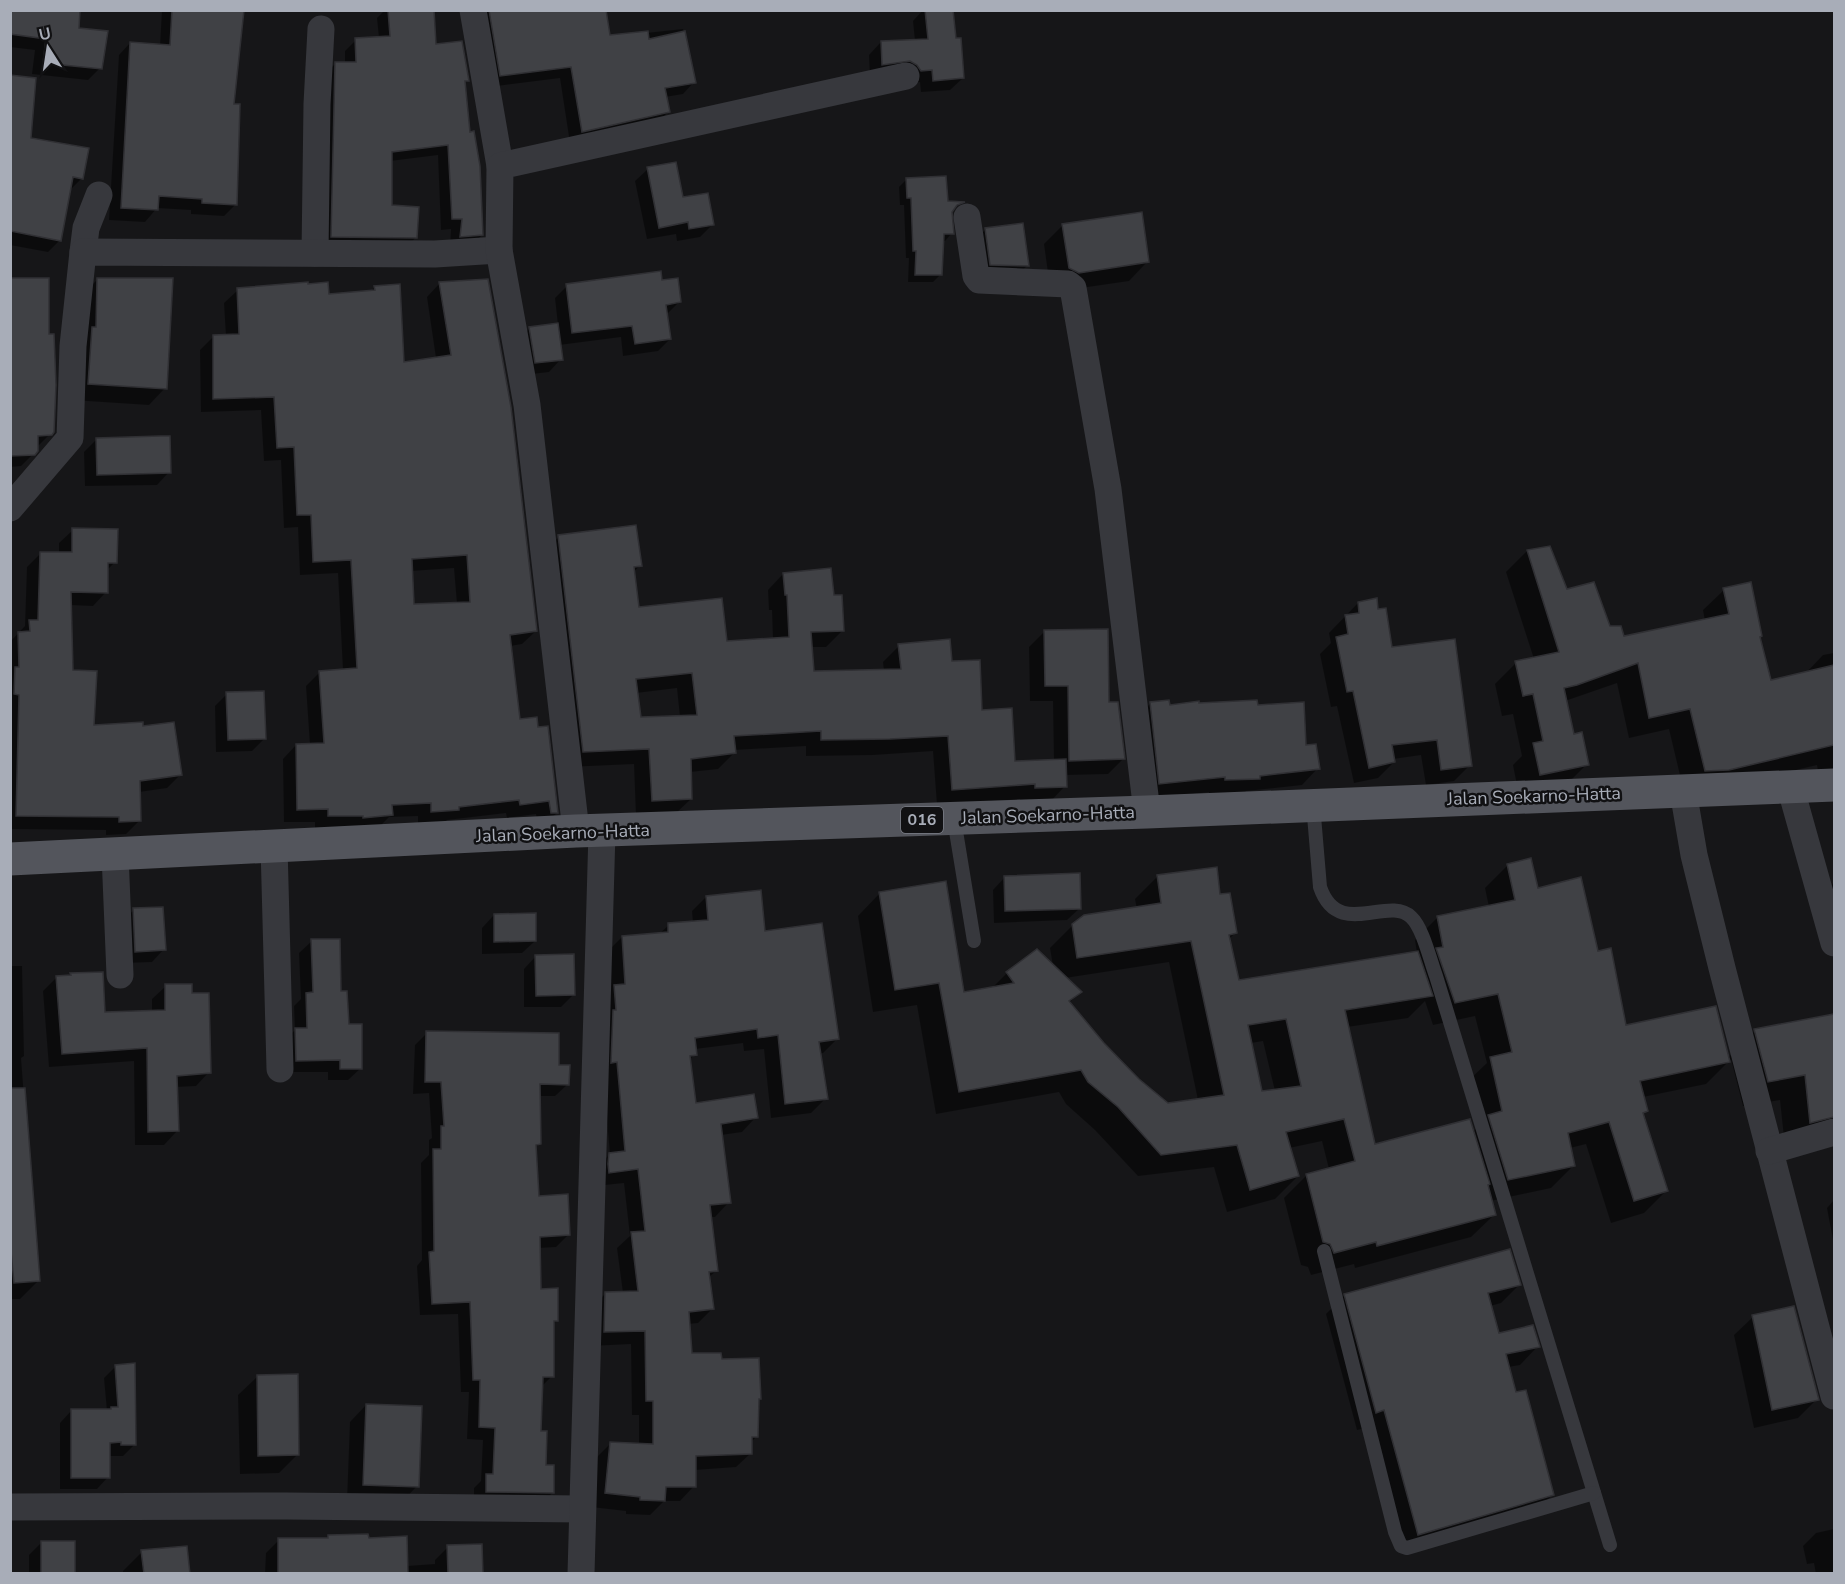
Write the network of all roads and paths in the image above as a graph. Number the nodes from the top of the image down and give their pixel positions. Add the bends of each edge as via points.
1 (473, 10) edge
2 (321, 29) dead end
3 (906, 76) dead end
4 (500, 166) junction
5 (99, 195) dead end
6 (967, 217) dead end
7 (499, 250) junction
8 (83, 252) junction
9 (315, 253) junction
10 (10, 508) edge
11 (1834, 784) edge
12 (1790, 786) junction
13 (1683, 791) junction
14 (1313, 804) junction
15 (1147, 812) junction
16 (954, 819) junction
17 (589, 831) junction
18 (274, 846) junction
19 (10, 859) edge
20 (115, 874) junction
21 (974, 941) dead end
22 (1834, 943) edge
23 (120, 975) dead end
24 (280, 1069) dead end
25 (1834, 1132) edge
26 (1769, 1151) junction
27 (1324, 1251) dead end
28 (1834, 1391) edge
29 (1594, 1493) junction
30 (10, 1507) edge
31 (582, 1509) junction
32 (1610, 1545) dead end
33 (580, 1574) edge

1 - 4 street
2 - 9 street
3 - 4 street
4 - 7 street
5 - 8 street via 86,228
6 - 15 street via 979,280 1068,284 1073,288 1108,489
7 - 9 street
7 - 17 street via 527,405
8 - 9 street
8 - 10 street via 73,345 70,438
11 - 12 main road, Jalan Soekarno-Hatta / 016
12 - 13 main road, Jalan Soekarno-Hatta / 016
12 - 22 street
13 - 14 main road, Jalan Soekarno-Hatta / 016
13 - 26 street via 1722,968
14 - 15 main road, Jalan Soekarno-Hatta / 016
14 - 29 lane via 1324,900 1336,910 1360,914 1405,912 1418,927
15 - 16 main road, Jalan Soekarno-Hatta / 016
16 - 17 main road, Jalan Soekarno-Hatta / 016
16 - 21 lane
17 - 18 main road, Jalan Soekarno-Hatta / 016
17 - 31 street
18 - 20 main road, Jalan Soekarno-Hatta / 016
18 - 24 street
19 - 20 main road, Jalan Soekarno-Hatta / 016
20 - 23 street
25 - 26 street
26 - 28 street
27 - 29 lane via 1401,1546 1407,1548
29 - 32 lane
30 - 31 street
31 - 33 street

